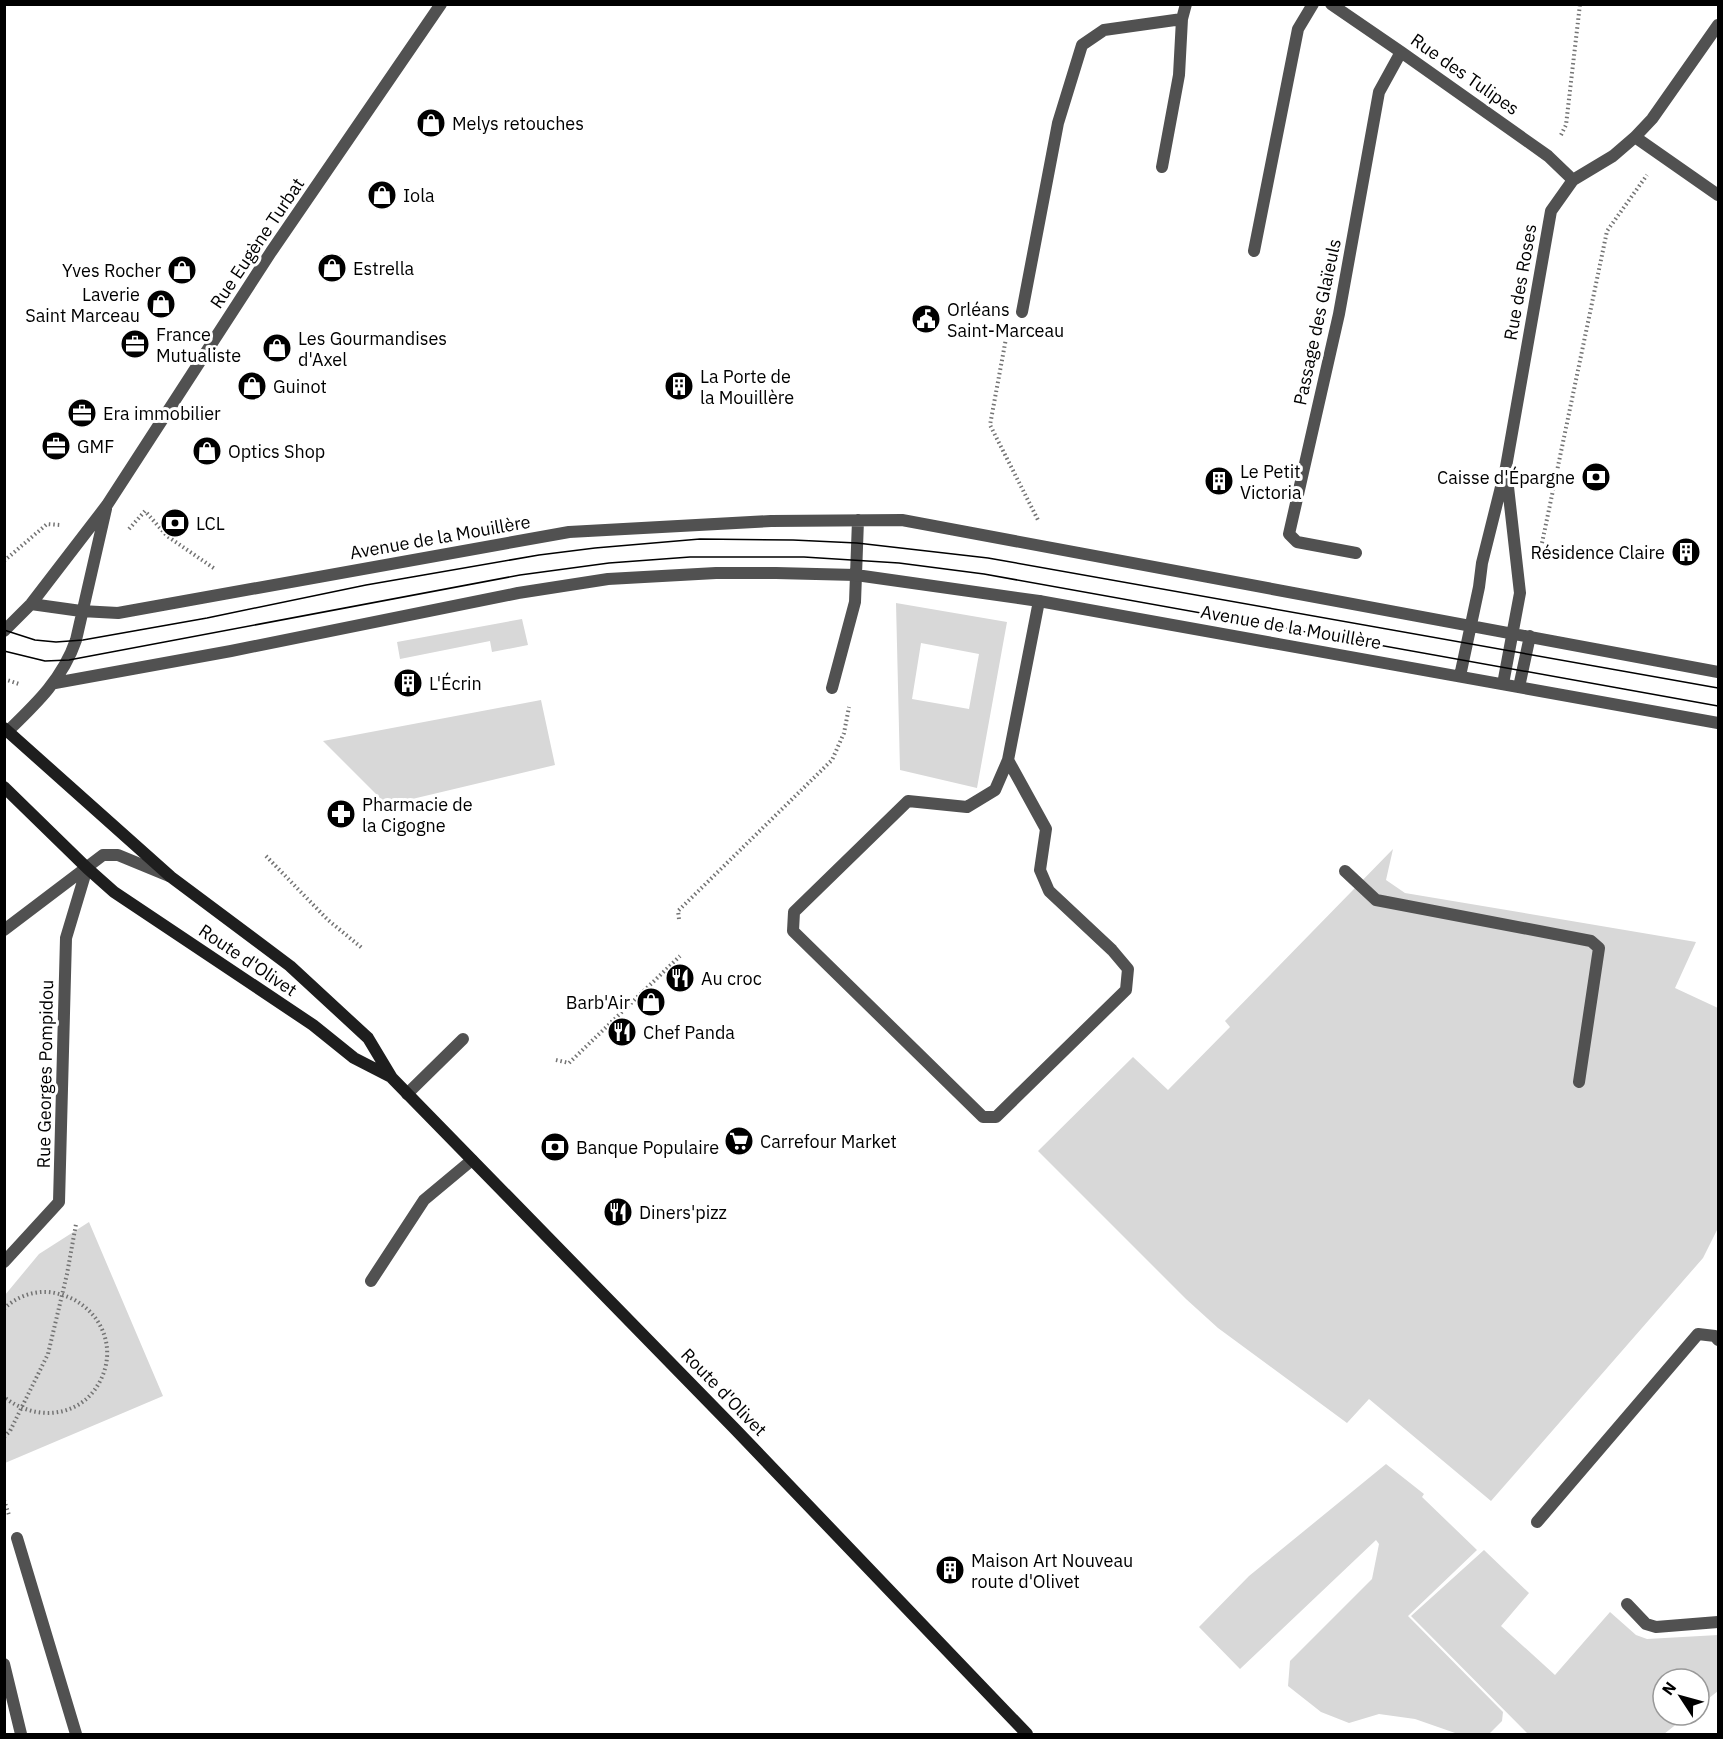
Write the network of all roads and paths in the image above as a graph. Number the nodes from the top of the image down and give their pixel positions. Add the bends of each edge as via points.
1 (441, 4) edge
2 (1186, 4) edge
3 (1313, 4) edge
4 (1331, 4) edge
5 (1580, 4) edge
6 (1182, 19) junction
7 (1719, 25) edge
8 (1401, 52) junction
9 (1635, 137) junction
10 (1558, 141) dead end
11 (1661, 156) junction
12 (1162, 167) dead end
13 (1573, 180) junction
14 (1719, 195) edge
15 (1254, 251) dead end
16 (1022, 312) joint
17 (1506, 467) junction
18 (107, 505) junction
19 (858, 520) junction
20 (1038, 520) dead end
21 (67, 526) dead end
22 (123, 537) dead end
23 (1541, 547) dead end
24 (1356, 553) dead end
25 (4, 561) edge
26 (218, 571) dead end
27 (856, 575) junction
28 (1039, 601) junction
29 (31, 604) junction
30 (81, 611) junction
31 (1470, 626) junction
32 (4, 631) edge
33 (1513, 634) junction
34 (1530, 636) junction
35 (1719, 672) edge
36 (1460, 676) junction
37 (4, 679) edge
38 (55, 683) junction
39 (1503, 684) junction
40 (25, 687) dead end
41 (1519, 687) junction
42 (832, 688) dead end
43 (850, 704) dead end
44 (1719, 723) edge
45 (6, 730) edge
46 (1008, 760) junction
47 (4, 787) edge
48 (266, 856) dead end
49 (87, 868) junction
50 (1345, 871) dead end
51 (171, 877) junction
52 (679, 918) dead end
53 (4, 930) edge
54 (362, 948) dead end
55 (680, 956) dead end
56 (463, 1039) dead end
57 (556, 1060) dead end
58 (392, 1078) junction
59 (1579, 1082) dead end
60 (407, 1094) junction
61 (472, 1160) junction
62 (77, 1215) dead end
63 (4, 1262) edge
64 (371, 1281) dead end
65 (62, 1294) junction
66 (4, 1309) edge
67 (1719, 1340) edge
68 (4, 1398) edge
69 (22, 1409) junction
70 (4, 1437) edge
71 (1537, 1522) dead end
72 (17, 1539) dead end
73 (1627, 1604) dead end
74 (1719, 1622) edge
75 (4, 1664) edge
76 (21, 1734) edge
77 (76, 1734) edge
78 (1027, 1734) edge

1 - 18 street, Rue Eugène Turbat via 271,252
2 - 6 street
3 - 15 street via 1298,29
4 - 8 street, Rue des Tulipes
5 - 10 path via 1566,125
6 - 12 street via 1179,75
6 - 16 street via 1104,30 1082,45 1058,123
7 - 9 street, Rue des Roses
8 - 13 street, Rue des Tulipes via 1548,156
8 - 24 street, Passage des Glaïeuls via 1379,92 1340,314 1289,534 1297,542
9 - 11 street
9 - 13 street, Rue des Roses via 1613,156
11 - 14 street
11 - 23 path via 1607,231
13 - 17 street, Rue des Roses via 1551,211
16 - 20 path via 1010,319 990,425
17 - 31 street, Rue des Roses
17 - 33 street, Rue des Roses via 1520,593
18 - 29 street, Rue Eugène Turbat
18 - 30 street, Rue Eugène Turbat
19 - 27 street
19 - 30 street, Avenue de la Mouillère via 569,532 118,613
19 - 31 street, Avenue de la Mouillère via 933,525
21 - 25 path via 47,524
22 - 26 path via 145,511 167,536
27 - 28 street, Avenue de la Mouillère
27 - 38 street, Avenue de la Mouillère via 716,573 608,579
27 - 42 street via 855,602
28 - 36 street, Avenue de la Mouillère
28 - 46 street
29 - 30 street, Avenue de la Mouillère
29 - 32 street, Rue Eugène Turbat
30 - 38 street, Rue Eugène Turbat via 69,660
31 - 33 street, Avenue de la Mouillère
31 - 36 street, Rue des Roses
33 - 34 street, Avenue de la Mouillère
33 - 39 street, Rue des Roses
34 - 35 street, Avenue de la Mouillère
34 - 41 street
36 - 39 street, Avenue de la Mouillère
37 - 40 path
38 - 45 street, Rue Eugène Turbat
39 - 41 street, Avenue de la Mouillère
41 - 44 street, Avenue de la Mouillère
43 - 52 path via 844,733 832,760 678,911
45 - 51 main road, Route d'Olivet
46 - 46 street via 995,790 967,807 908,801 794,912 793,932 983,1117 996,1117 1126,990 1128,969 1049,891 1040,870 1046,829
47 - 49 main road, Route d'Olivet
48 - 54 path via 328,920
49 - 51 street, Route d'Olivet via 103,855 118,855
49 - 53 street
49 - 58 main road, Route d'Olivet via 114,892 314,1025 354,1058
49 - 63 street, Rue Georges Pompidou via 66,938 59,1202
50 - 59 street via 1376,900 1591,941 1599,948
51 - 58 main road, Route d'Olivet via 290,966 368,1038
55 - 57 path via 569,1063
56 - 60 street
58 - 60 main road, Route d'Olivet
60 - 61 main road, Route d'Olivet
61 - 64 street via 424,1200
61 - 78 main road, Route d'Olivet
62 - 65 path
65 - 66 path via 26,1294
65 - 69 path via 48,1354
65 - 69 path via 86,1306 100,1323 106,1343 106,1364 99,1384 71,1409 52,1414
67 - 71 street via 1698,1334
68 - 69 path
69 - 70 path
72 - 77 street
73 - 74 street via 1646,1624 1656,1627
75 - 76 street

